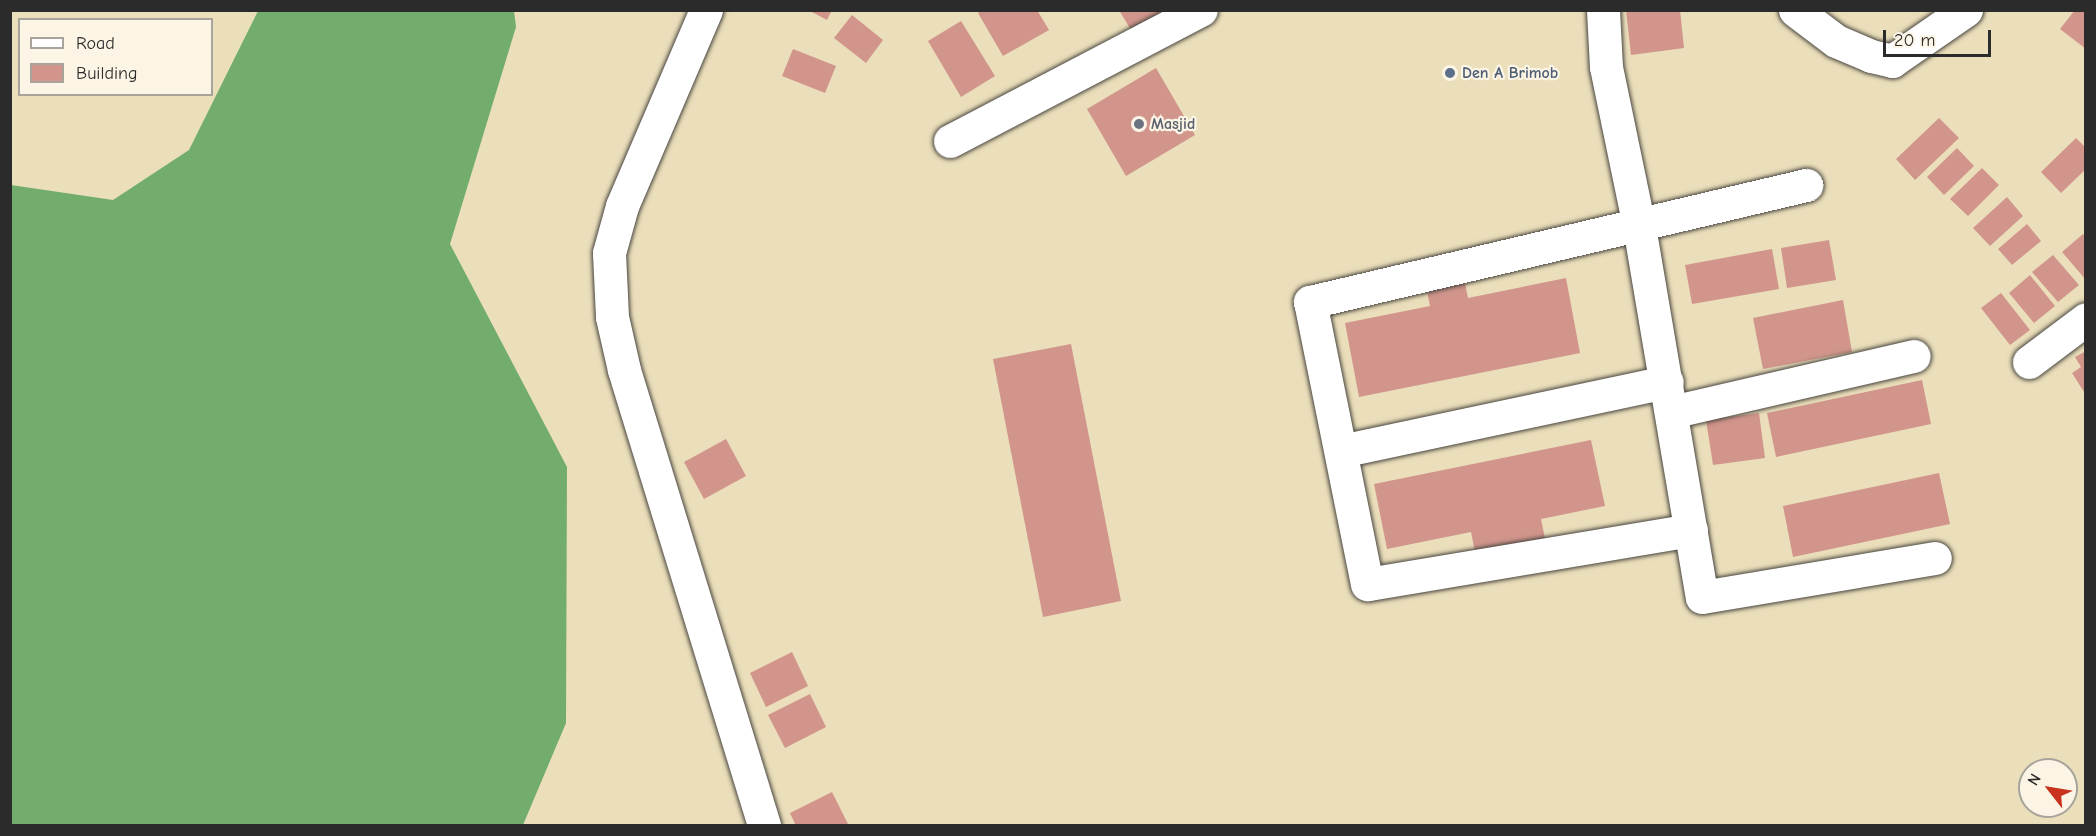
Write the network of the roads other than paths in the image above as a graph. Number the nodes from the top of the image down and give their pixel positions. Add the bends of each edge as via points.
1 (706, 10) edge
2 (1201, 10) edge
3 (1603, 10) edge
4 (1795, 10) edge
5 (1966, 10) edge
6 (950, 141) dead end
7 (1806, 185) dead end
8 (1639, 226) junction
9 (2085, 319) edge
10 (1914, 356) dead end
11 (2029, 362) dead end
12 (1669, 397) junction
13 (1341, 451) junction
14 (1691, 530) junction
15 (1935, 558) dead end
16 (764, 825) edge

1 - 16 street via 622,206 609,253 612,317 624,370
2 - 6 street
3 - 8 street via 1606,67
4 - 5 street via 1836,40 1892,61
7 - 8 street
8 - 12 street
8 - 13 street via 1310,302
9 - 11 street
10 - 12 street
12 - 13 street
12 - 14 street
13 - 14 street via 1367,584
14 - 15 street via 1702,597

